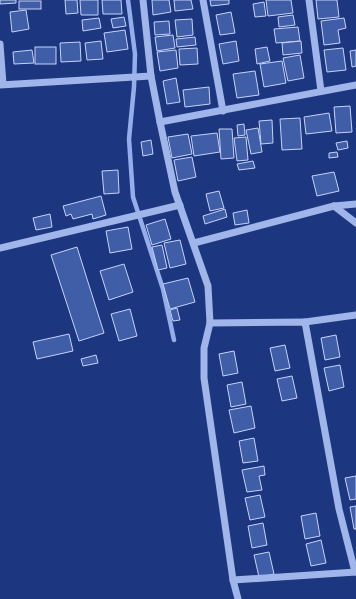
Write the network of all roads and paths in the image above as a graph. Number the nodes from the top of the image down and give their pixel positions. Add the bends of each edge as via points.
1 (144, 0) edge
2 (203, 0) edge
3 (309, 0) edge
4 (0, 44) edge
5 (151, 76) junction
6 (1, 85) edge
7 (356, 85) edge
8 (321, 91) junction
9 (223, 111) junction
10 (160, 122) junction
11 (356, 204) edge
12 (180, 205) junction
13 (334, 206) junction
14 (356, 223) edge
15 (194, 243) junction
16 (0, 248) edge
17 (356, 315) edge
18 (305, 322) junction
19 (210, 323) junction
20 (356, 572) edge
21 (233, 580) junction
22 (238, 599) edge

1 - 5 street
2 - 9 street
3 - 8 street
4 - 6 street
5 - 6 street
5 - 10 street
7 - 8 street
8 - 9 street
9 - 10 street
10 - 12 street
11 - 13 street
12 - 15 street
12 - 16 street
13 - 14 street
13 - 15 street
15 - 19 street via 208,286
17 - 18 street
18 - 19 street
18 - 20 street via 339,509
19 - 21 street via 204,348 204,378
20 - 21 street
21 - 22 street

